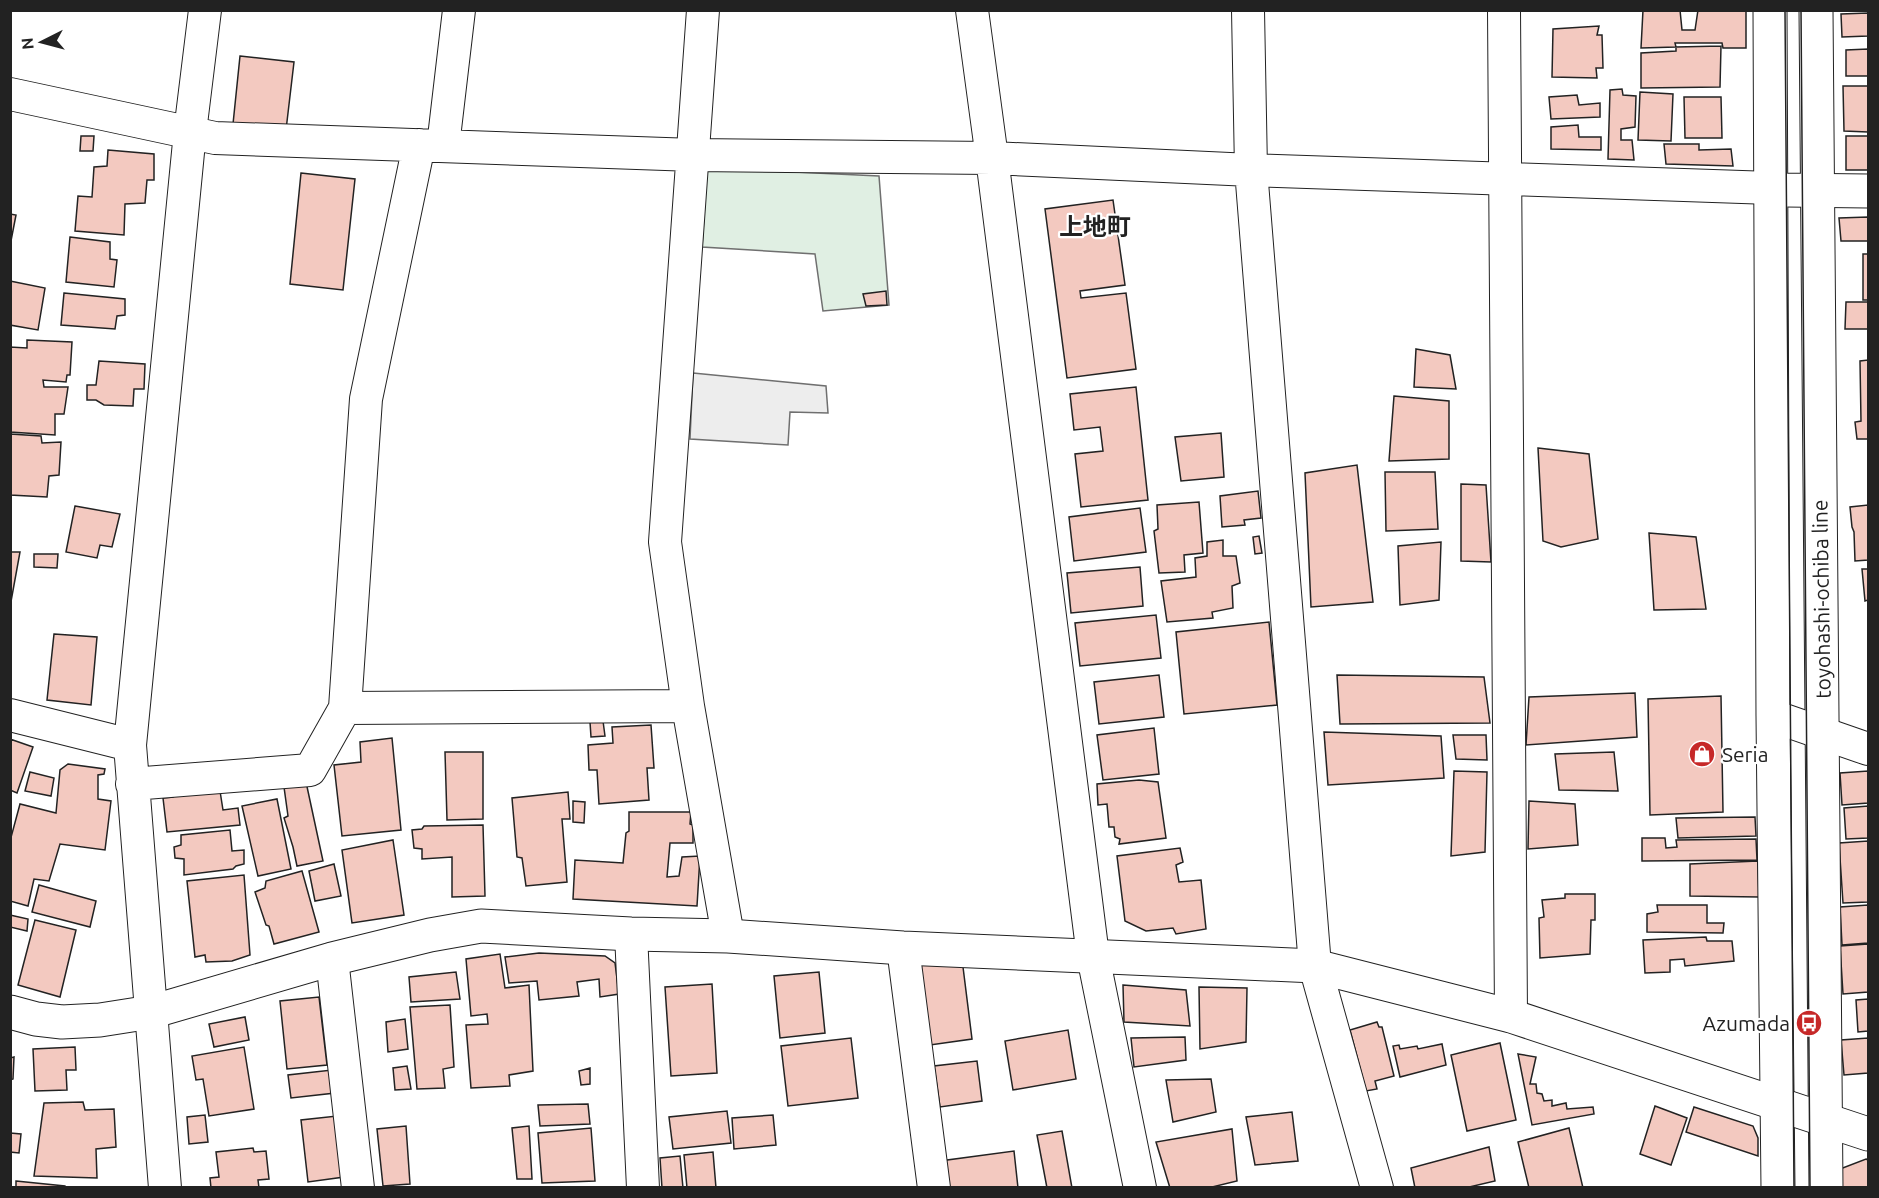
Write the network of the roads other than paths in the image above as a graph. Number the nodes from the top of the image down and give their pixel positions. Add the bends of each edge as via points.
1 (205, 10) edge
2 (459, 10) edge
3 (703, 10) edge
4 (972, 10) edge
5 (1248, 10) edge
6 (1504, 10) edge
7 (1770, 10) edge
8 (1816, 10) edge
9 (10, 94) edge
10 (190, 132) junction
11 (431, 145) junction
12 (694, 155) junction
13 (992, 158) junction
14 (1251, 170) junction
15 (1504, 179) junction
16 (1772, 188) junction
17 (1817, 189) junction
18 (1869, 191) edge
19 (688, 706) junction
20 (345, 708) junction
21 (10, 715) edge
22 (1773, 716) junction
23 (1822, 734) junction
24 (130, 745) junction
25 (1869, 749) edge
26 (132, 784) junction
27 (631, 934) junction
28 (728, 936) junction
29 (903, 948) junction
30 (1093, 956) junction
31 (332, 959) junction
32 (1315, 966) junction
33 (10, 1012) edge
34 (151, 1012) junction
35 (1511, 1016) junction
36 (1778, 1105) junction
37 (1826, 1120) junction
38 (1869, 1134) edge
39 (165, 1188) edge
40 (358, 1188) edge
41 (643, 1188) edge
42 (934, 1188) edge
43 (1140, 1188) edge
44 (1377, 1188) edge
45 (1778, 1188) edge
46 (1826, 1188) edge

1 - 10 street
2 - 11 street
3 - 12 street
4 - 13 street
5 - 14 street
6 - 15 street
7 - 16 main road
8 - 17 main road, toyohashi-ochiba line
9 - 10 street
10 - 11 street via 215,138
10 - 24 street
11 - 12 street
11 - 20 street via 366,399
12 - 13 street
12 - 19 street via 665,542
13 - 14 street
13 - 30 street
14 - 15 street
14 - 32 street
15 - 16 street
15 - 35 street
16 - 17 main road
16 - 22 main road
17 - 18 main road
17 - 23 main road, toyohashi-ochiba line
19 - 20 street
19 - 28 street
20 - 26 street via 310,770
21 - 24 street
22 - 23 street
22 - 36 main road
23 - 25 street
23 - 37 main road, toyohashi-ochiba line
24 - 26 street
26 - 34 street
27 - 28 main road
27 - 31 main road via 481,926
27 - 41 street
28 - 29 main road
29 - 30 main road
29 - 42 street
30 - 32 main road
30 - 43 street
31 - 34 main road
31 - 40 street
32 - 35 main road
32 - 44 street
33 - 34 main road via 62,1022
34 - 39 street
35 - 36 main road
36 - 37 main road
36 - 45 main road
37 - 38 main road
37 - 46 main road, toyohashi-ochiba line

